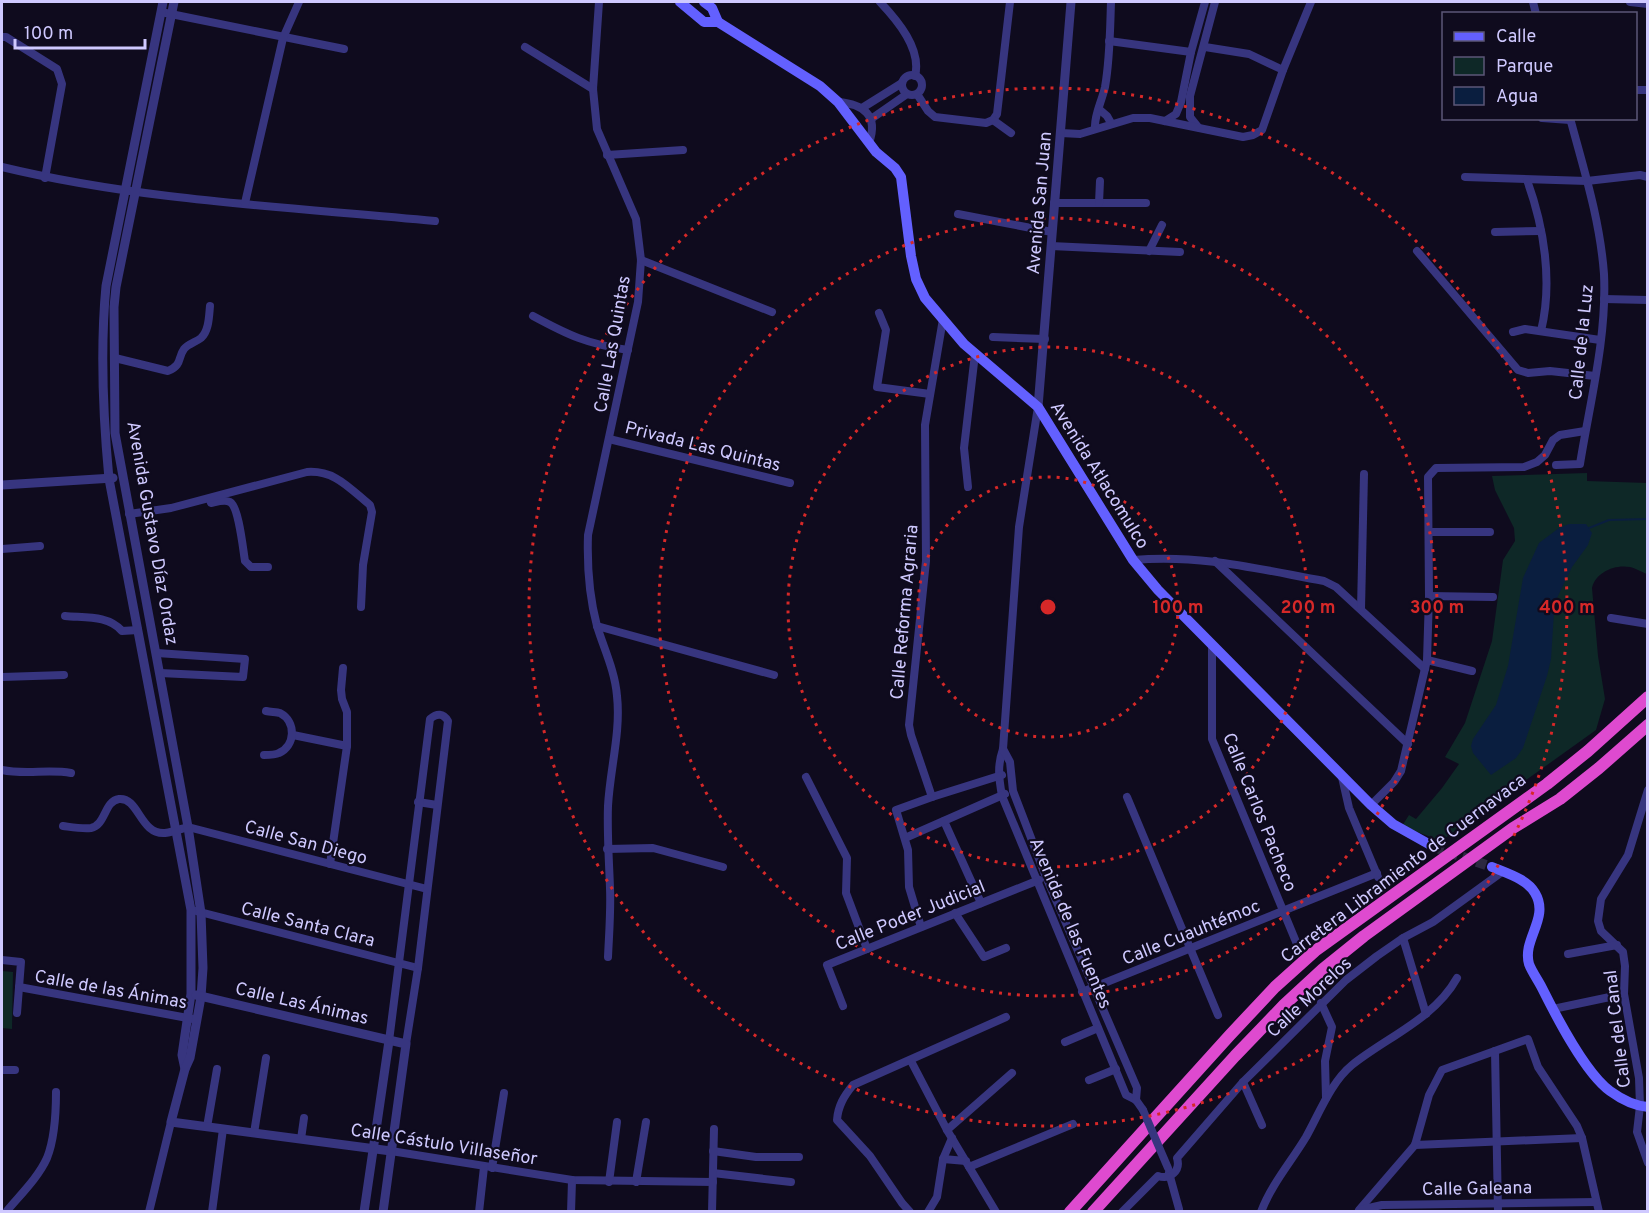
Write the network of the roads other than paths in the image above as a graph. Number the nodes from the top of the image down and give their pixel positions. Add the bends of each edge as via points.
1 (163, 2) edge
2 (174, 2) edge
3 (299, 2) edge
4 (599, 2) edge
5 (680, 2) edge
6 (704, 2) edge
7 (880, 2) edge
8 (1010, 2) edge
9 (1071, 2) edge
10 (1112, 2) edge
11 (1205, 2) edge
12 (1215, 2) edge
13 (1311, 2) edge
14 (1630, 2) edge
15 (1647, 4) edge
16 (161, 12) junction
17 (172, 15) junction
18 (718, 22) junction
19 (2, 37) edge
20 (283, 38) junction
21 (1110, 41) junction
22 (525, 46) dead end
23 (1205, 47) junction
24 (344, 49) dead end
25 (1191, 52) junction
26 (1283, 70) junction
27 (915, 76) junction
28 (902, 84) junction
29 (593, 89) junction
30 (907, 94) junction
31 (917, 94) junction
32 (838, 102) junction
33 (862, 108) junction
34 (1100, 110) junction
35 (871, 119) junction
36 (993, 120) junction
37 (1570, 120) edge
38 (1165, 121) junction
39 (1111, 123) junction
40 (1198, 127) junction
41 (1095, 128) junction
42 (1011, 133) dead end
43 (1061, 133) junction
44 (869, 143) junction
45 (683, 150) dead end
46 (607, 155) junction
47 (2, 167) edge
48 (1466, 177) dead end
49 (1647, 177) edge
50 (45, 178) junction
51 (1527, 180) junction
52 (1587, 181) junction
53 (1100, 182) dead end
54 (124, 192) junction
55 (135, 193) junction
56 (245, 203) junction
57 (1054, 203) junction
58 (1099, 203) junction
59 (1146, 203) dead end
60 (958, 214) dead end
61 (435, 221) dead end
62 (1162, 225) dead end
63 (1541, 231) junction
64 (1052, 232) junction
65 (1495, 232) dead end
66 (1051, 246) junction
67 (1149, 251) junction
68 (1417, 251) dead end
69 (1179, 252) dead end
70 (641, 261) junction
71 (1604, 298) junction
72 (1647, 300) edge
73 (210, 306) dead end
74 (772, 312) dead end
75 (879, 313) dead end
76 (533, 316) dead end
77 (943, 319) junction
78 (1541, 331) junction
79 (1513, 332) dead end
80 (993, 337) dead end
81 (1045, 339) junction
82 (1600, 340) junction
83 (628, 350) junction
84 (975, 354) junction
85 (115, 358) junction
86 (1595, 376) junction
87 (115, 390) junction
88 (104, 391) junction
89 (930, 394) junction
90 (1038, 407) junction
91 (1585, 431) junction
92 (609, 439) junction
93 (1556, 465) dead end
94 (1364, 474) dead end
95 (123, 477) junction
96 (109, 479) junction
97 (790, 483) dead end
98 (2, 485) edge
99 (968, 487) dead end
100 (210, 499) junction
101 (129, 514) junction
102 (1429, 532) junction
103 (1490, 532) dead end
104 (40, 546) dead end
105 (2, 549) edge
106 (1214, 560) junction
107 (1133, 561) junction
108 (268, 567) dead end
109 (141, 573) junction
110 (128, 576) junction
111 (1429, 596) junction
112 (1493, 597) dead end
113 (361, 607) dead end
114 (1361, 609) junction
115 (65, 616) dead end
116 (1611, 618) dead end
117 (1647, 624) edge
118 (597, 626) junction
119 (138, 630) junction
120 (1212, 646) junction
121 (157, 653) junction
122 (1427, 660) junction
123 (343, 668) dead end
124 (1425, 669) junction
125 (1472, 671) dead end
126 (160, 673) junction
127 (64, 675) dead end
128 (774, 675) dead end
129 (2, 677) edge
130 (1647, 698) edge
131 (266, 711) dead end
132 (1647, 725) edge
133 (293, 735) junction
134 (1408, 744) junction
135 (347, 746) junction
136 (1003, 749) junction
137 (264, 755) dead end
138 (2, 770) edge
139 (71, 773) dead end
140 (1010, 775) junction
141 (998, 776) junction
142 (806, 777) dead end
143 (1342, 777) junction
144 (1647, 790) edge
145 (1014, 791) junction
146 (932, 796) junction
147 (1002, 796) junction
148 (1127, 797) dead end
149 (418, 802) junction
150 (437, 805) junction
151 (1371, 805) junction
152 (944, 821) junction
153 (63, 826) dead end
154 (188, 827) junction
155 (177, 830) junction
156 (905, 837) junction
157 (1434, 847) tunnel mouth
158 (607, 849) junction
159 (330, 864) junction
160 (723, 867) dead end
161 (1497, 869) joint
162 (1046, 877) junction
163 (1036, 881) junction
164 (408, 884) junction
165 (427, 889) junction
166 (981, 903) junction
167 (196, 911) junction
168 (1284, 911) junction
169 (955, 913) junction
170 (921, 927) junction
171 (1403, 938) junction
172 (1617, 945) junction
173 (1006, 948) dead end
174 (1191, 948) junction
175 (867, 949) junction
176 (1299, 949) dead end
177 (1568, 954) dead end
178 (608, 957) dead end
179 (2, 960) edge
180 (399, 963) junction
181 (418, 968) junction
182 (1457, 978) dead end
183 (19, 987) junction
184 (1093, 987) junction
185 (1082, 992) junction
186 (1624, 994) junction
187 (196, 995) junction
188 (1321, 1003) junction
189 (843, 1006) dead end
190 (1552, 1009) junction
191 (17, 1012) dead end
192 (1426, 1014) junction
193 (1218, 1015) dead end
194 (1006, 1017) dead end
195 (193, 1019) junction
196 (1098, 1028) junction
197 (389, 1041) junction
198 (1065, 1042) dead end
199 (406, 1044) junction
200 (1495, 1051) junction
201 (266, 1058) dead end
202 (910, 1061) junction
203 (217, 1069) dead end
204 (1116, 1069) junction
205 (2, 1070) edge
206 (15, 1070) dead end
207 (1012, 1072) dead end
208 (1089, 1080) dead end
209 (1243, 1082) junction
210 (56, 1092) dead end
211 (504, 1093) dead end
212 (1326, 1098) junction
213 (1136, 1100) junction
214 (1644, 1107) edge
215 (304, 1118) dead end
216 (171, 1122) junction
217 (616, 1122) dead end
218 (646, 1122) dead end
219 (1072, 1124) dead end
220 (1262, 1125) dead end
221 (207, 1127) junction
222 (223, 1129) junction
223 (714, 1129) dead end
224 (254, 1133) junction
225 (949, 1134) junction
226 (1582, 1138) junction
227 (301, 1139) junction
228 (1498, 1142) junction
229 (1415, 1145) junction
230 (373, 1149) junction
231 (391, 1151) junction
232 (713, 1151) junction
233 (799, 1157) dead end
234 (943, 1160) junction
235 (1647, 1163) edge
236 (967, 1164) junction
237 (488, 1168) junction
238 (1169, 1172) junction
239 (713, 1173) junction
240 (572, 1180) junction
241 (609, 1182) junction
242 (636, 1182) junction
243 (713, 1182) junction
244 (791, 1182) dead end
245 (1596, 1202) junction
246 (1498, 1207) edge
247 (1179, 1209) dead end
248 (1358, 1211) edge
249 (6, 1212) edge
250 (149, 1212) edge
251 (212, 1212) edge
252 (364, 1212) edge
253 (383, 1212) edge
254 (479, 1212) edge
255 (571, 1212) edge
256 (712, 1212) edge
257 (910, 1212) edge
258 (928, 1212) edge
259 (996, 1212) edge
260 (1070, 1212) edge
261 (1093, 1212) edge
262 (1122, 1212) edge
263 (1261, 1212) edge
264 (1599, 1212) edge

1 - 16 street, Avenida Gustavo Díaz Ordaz
2 - 17 street, Avenida Gustavo Díaz Ordaz
3 - 20 street
4 - 29 street, Calle Las Quintas
5 - 18 main road, Avenida Atlacomulco via 704,22
6 - 18 main road, Avenida Atlacomulco via 712,8
7 - 27 street via 898,22 915,53
8 - 36 street via 997,114
9 - 43 street, Avenida San Juan
10 - 21 street
11 - 25 street
12 - 23 street
13 - 26 street
14 - 15 street
16 - 17 street
16 - 54 street, Avenida Gustavo Díaz Ordaz
17 - 20 street
17 - 55 street, Avenida Gustavo Díaz Ordaz
18 - 32 main road, Avenida Atlacomulco via 820,86
19 - 50 street via 57,69 61,76
20 - 24 street
20 - 56 street
21 - 25 street
21 - 34 street
22 - 29 street
23 - 26 street via 1249,54
23 - 40 street via 1190,96 1190,117
25 - 38 street via 1181,102 1176,114
26 - 40 street via 1262,130 1243,137
27 - 28 street via 907,77
27 - 31 street via 922,85
28 - 30 street
28 - 33 street
29 - 46 street, Calle Las Quintas via 597,129
30 - 31 street
30 - 35 street
31 - 36 street via 935,117 986,123
32 - 33 street
32 - 44 main road, Avenida Atlacomulco
33 - 35 street
34 - 39 street
34 - 41 street via 1094,118
35 - 44 street
36 - 42 street
37 - 52 street, Calle de la Luz
38 - 39 street via 1133,118
38 - 40 street
39 - 41 street
41 - 43 street via 1080,134
43 - 57 street, Avenida San Juan
44 - 77 main road, Avenida Atlacomulco via 901,177 916,279 925,298
45 - 46 street
46 - 70 street, Calle Las Quintas via 636,219
47 - 50 street
48 - 51 street
49 - 52 street
50 - 54 street
51 - 52 street
51 - 63 street
52 - 71 street, Calle de la Luz via 1595,206
53 - 58 street
54 - 55 street
54 - 88 street, Avenida Gustavo Díaz Ordaz via 105,296
55 - 56 street
55 - 85 street, Avenida Gustavo Díaz Ordaz via 116,286
56 - 61 street
57 - 58 street
57 - 64 street, Avenida San Juan
58 - 59 street
60 - 64 street
62 - 67 street
63 - 65 street
63 - 78 street via 1548,295
64 - 66 street, Avenida San Juan
66 - 67 street
66 - 81 street, Avenida San Juan
67 - 69 street
68 - 86 street via 1518,370
70 - 74 street
70 - 83 street, Calle Las Quintas
71 - 72 street
71 - 82 street, Calle de la Luz
73 - 85 street via 202,337 184,348 180,363 168,371
75 - 89 street via 886,330 877,387
76 - 83 street via 570,336
77 - 84 main road, Avenida Atlacomulco
77 - 89 street, Calle Reforma Agraria
78 - 79 street
78 - 82 street
80 - 81 street
81 - 90 street, Avenida San Juan
82 - 86 street, Calle de la Luz
83 - 92 street, Calle Las Quintas
84 - 90 main road, Avenida Atlacomulco
84 - 99 street via 964,448
85 - 87 street, Avenida Gustavo Díaz Ordaz
86 - 91 street, Calle de la Luz
87 - 88 street
87 - 95 street, Avenida Gustavo Díaz Ordaz via 115,433
88 - 96 street, Avenida Gustavo Díaz Ordaz
89 - 146 street, Calle Reforma Agraria via 925,425 926,561 909,725
90 - 107 main road, Avenida Atlacomulco
90 - 136 street, Avenida de las Fuentes via 1019,527
91 - 93 street, Calle de la Luz via 1580,464
91 - 102 street via 1560,435 1545,455 1524,467 1431,471
92 - 97 street, Privada Las Quintas
92 - 118 street, Calle Las Quintas via 588,535 587,565
94 - 114 street
95 - 96 street
95 - 101 street, Avenida Gustavo Díaz Ordaz
96 - 98 street
96 - 110 street, Avenida Gustavo Díaz Ordaz
100 - 101 street
100 - 108 street via 211,503 231,502 236,510 245,561 251,567
100 - 113 street via 307,472 330,474 370,505 372,512
101 - 109 street, Avenida Gustavo Díaz Ordaz
102 - 103 street
102 - 111 street
104 - 105 street
106 - 107 street
106 - 114 street via 1324,581
106 - 134 street
107 - 120 main road, Avenida Atlacomulco
109 - 110 street
109 - 121 street, Avenida Gustavo Díaz Ordaz
110 - 119 street, Avenida Gustavo Díaz Ordaz
111 - 112 street
111 - 122 street
114 - 124 street
115 - 119 street via 108,619 122,631
116 - 117 street
118 - 128 street
118 - 158 street via 615,676 618,699
119 - 155 street, Avenida Gustavo Díaz Ordaz
120 - 143 main road, Avenida Atlacomulco
120 - 168 street, Calle Carlos Pacheco via 1212,739
121 - 126 street, Avenida Gustavo Díaz Ordaz
121 - 126 street via 245,659 243,677
122 - 124 street
122 - 125 street
123 - 135 street via 341,690 347,712
124 - 134 street
126 - 154 street, Avenida Gustavo Díaz Ordaz
127 - 129 street
130 - 260 highway, Carretera Libramiento de Cuernavaca via 1547,784 1315,951 1275,987
131 - 133 street via 280,713 290,723
132 - 261 highway, Carretera Libramiento de Cuernavaca via 1560,799 1513,828 1323,969 1235,1056
133 - 135 street
133 - 137 street via 278,754
134 - 151 street via 1401,771
135 - 159 street
136 - 140 street, Avenida de las Fuentes via 1010,762
136 - 141 street, Avenida de las Fuentes
138 - 139 street
140 - 141 street
140 - 145 street, Avenida de las Fuentes
141 - 146 street
141 - 147 street, Avenida de las Fuentes
142 - 175 street via 847,858 846,893
143 - 151 main road, Avenida Atlacomulco
143 - 168 street, Calle Cuauhtémoc via 1348,808 1378,876
144 - 172 street, Calle del Canal via 1628,855 1601,899 1598,911 1601,931
145 - 147 street
145 - 162 street, Avenida de las Fuentes
146 - 156 street via 896,810
147 - 152 street
147 - 163 street, Avenida de las Fuentes
148 - 174 street
149 - 150 street
149 - 150 street via 430,719 440,714 448,721
149 - 164 street
150 - 165 street
151 - 157 main road, Avenida Atlacomulco via 1393,824
152 - 156 street
152 - 166 street
153 - 155 street, Calle San Diego via 92,828 99,824 111,802 118,799 131,803 154,832
154 - 155 street, Calle San Diego
154 - 159 street, Calle San Diego
154 - 167 street, Avenida Gustavo Díaz Ordaz
155 - 167 street, Avenida Gustavo Díaz Ordaz
156 - 170 street via 909,887
158 - 160 street via 653,848
158 - 178 street
159 - 164 street, Calle San Diego
161 - 171 street, Calle Morelos via 1433,922
161 - 190 main road via 1521,880 1539,903 1540,916 1528,951 1529,964
162 - 163 street, Calle Poder Judicial
162 - 184 street, Avenida de las Fuentes
163 - 166 street, Calle Poder Judicial
163 - 185 street, Avenida de las Fuentes
164 - 165 street, Calle San Diego
164 - 180 street
165 - 181 street
166 - 169 street, Calle Poder Judicial
167 - 180 street, Calle Santa Clara
167 - 187 street, Avenida Gustavo Díaz Ordaz
168 - 174 street, Calle Cuauhtémoc
168 - 176 street, Calle Carlos Pacheco
169 - 170 street, Calle Poder Judicial
169 - 173 street via 984,957
170 - 175 street, Calle Poder Judicial
171 - 188 street, Calle Morelos
171 - 192 street
172 - 177 street
172 - 186 street, Calle del Canal via 1623,952 1625,966
174 - 184 street, Calle Cuauhtémoc
174 - 193 street
175 - 189 street, Calle Poder Judicial via 827,965
179 - 183 street, Calle de las Ánimas via 21,962
180 - 181 street, Calle Santa Clara
180 - 197 street
181 - 199 street
182 - 192 street
183 - 191 street, Calle de las Ánimas
183 - 195 street, Calle de las Ánimas
184 - 185 street, Calle Cuauhtémoc
184 - 213 street, Avenida de las Fuentes via 1137,1088
185 - 196 street, Avenida de las Fuentes
186 - 190 street
186 - 214 street, Calle del Canal
187 - 195 street, Avenida Gustavo Díaz Ordaz
187 - 197 street, Calle Las Ánimas
188 - 209 street, Calle Morelos
188 - 212 street via 1331,1023 1325,1061
190 - 214 main road via 1594,1075 1609,1091
192 - 212 street via 1350,1066
194 - 202 street
195 - 216 street, Avenida Gustavo Díaz Ordaz via 182,1055 184,1069
196 - 198 street
196 - 204 street, Avenida de las Fuentes
197 - 199 street, Calle Las Ánimas
197 - 230 street
199 - 231 street
200 - 226 street via 1528,1039 1538,1067
200 - 228 street
200 - 229 street via 1442,1070 1429,1095
201 - 224 street
202 - 225 street
202 - 257 street via 853,1085 837,1113 837,1120 870,1156
203 - 221 street
204 - 208 street
204 - 213 street, Avenida de las Fuentes via 1126,1095
205 - 206 street
207 - 225 street
209 - 220 street
209 - 238 street, Calle Morelos via 1177,1158 1177,1170
210 - 249 street via 47,1157
211 - 237 street
212 - 263 street
213 - 238 street, Avenida de las Fuentes, bridge
214 - 235 street, Calle del Canal via 1636,1132
215 - 227 street
216 - 221 street, Calle Cástulo Villaseñor
216 - 250 street, Avenida Gustavo Díaz Ordaz
217 - 241 street
218 - 242 street
219 - 236 street
221 - 222 street, Calle Cástulo Villaseñor
222 - 224 street, Calle Cástulo Villaseñor
222 - 251 street
223 - 232 street
224 - 227 street, Calle Cástulo Villaseñor
225 - 234 street
225 - 236 street
226 - 228 street
226 - 245 street
227 - 230 street, Calle Cástulo Villaseñor
228 - 229 street
228 - 246 street
229 - 248 street
230 - 231 street, Calle Cástulo Villaseñor
230 - 252 street
231 - 237 street, Calle Cástulo Villaseñor
231 - 253 street
232 - 233 street
232 - 239 street
234 - 236 street
234 - 258 street via 937,1197
236 - 259 street
237 - 240 street, Calle Cástulo Villaseñor
237 - 254 street
238 - 247 street, Avenida de las Fuentes
238 - 262 street via 1165,1178 1158,1176
239 - 243 street
239 - 244 street
240 - 241 street, Calle Cástulo Villaseñor
240 - 255 street
241 - 242 street, Calle Cástulo Villaseñor
242 - 243 street, Calle Cástulo Villaseñor
243 - 256 street
245 - 246 street, Calle Galeana
245 - 264 street
246 - 248 street, Calle Galeana via 1382,1205

